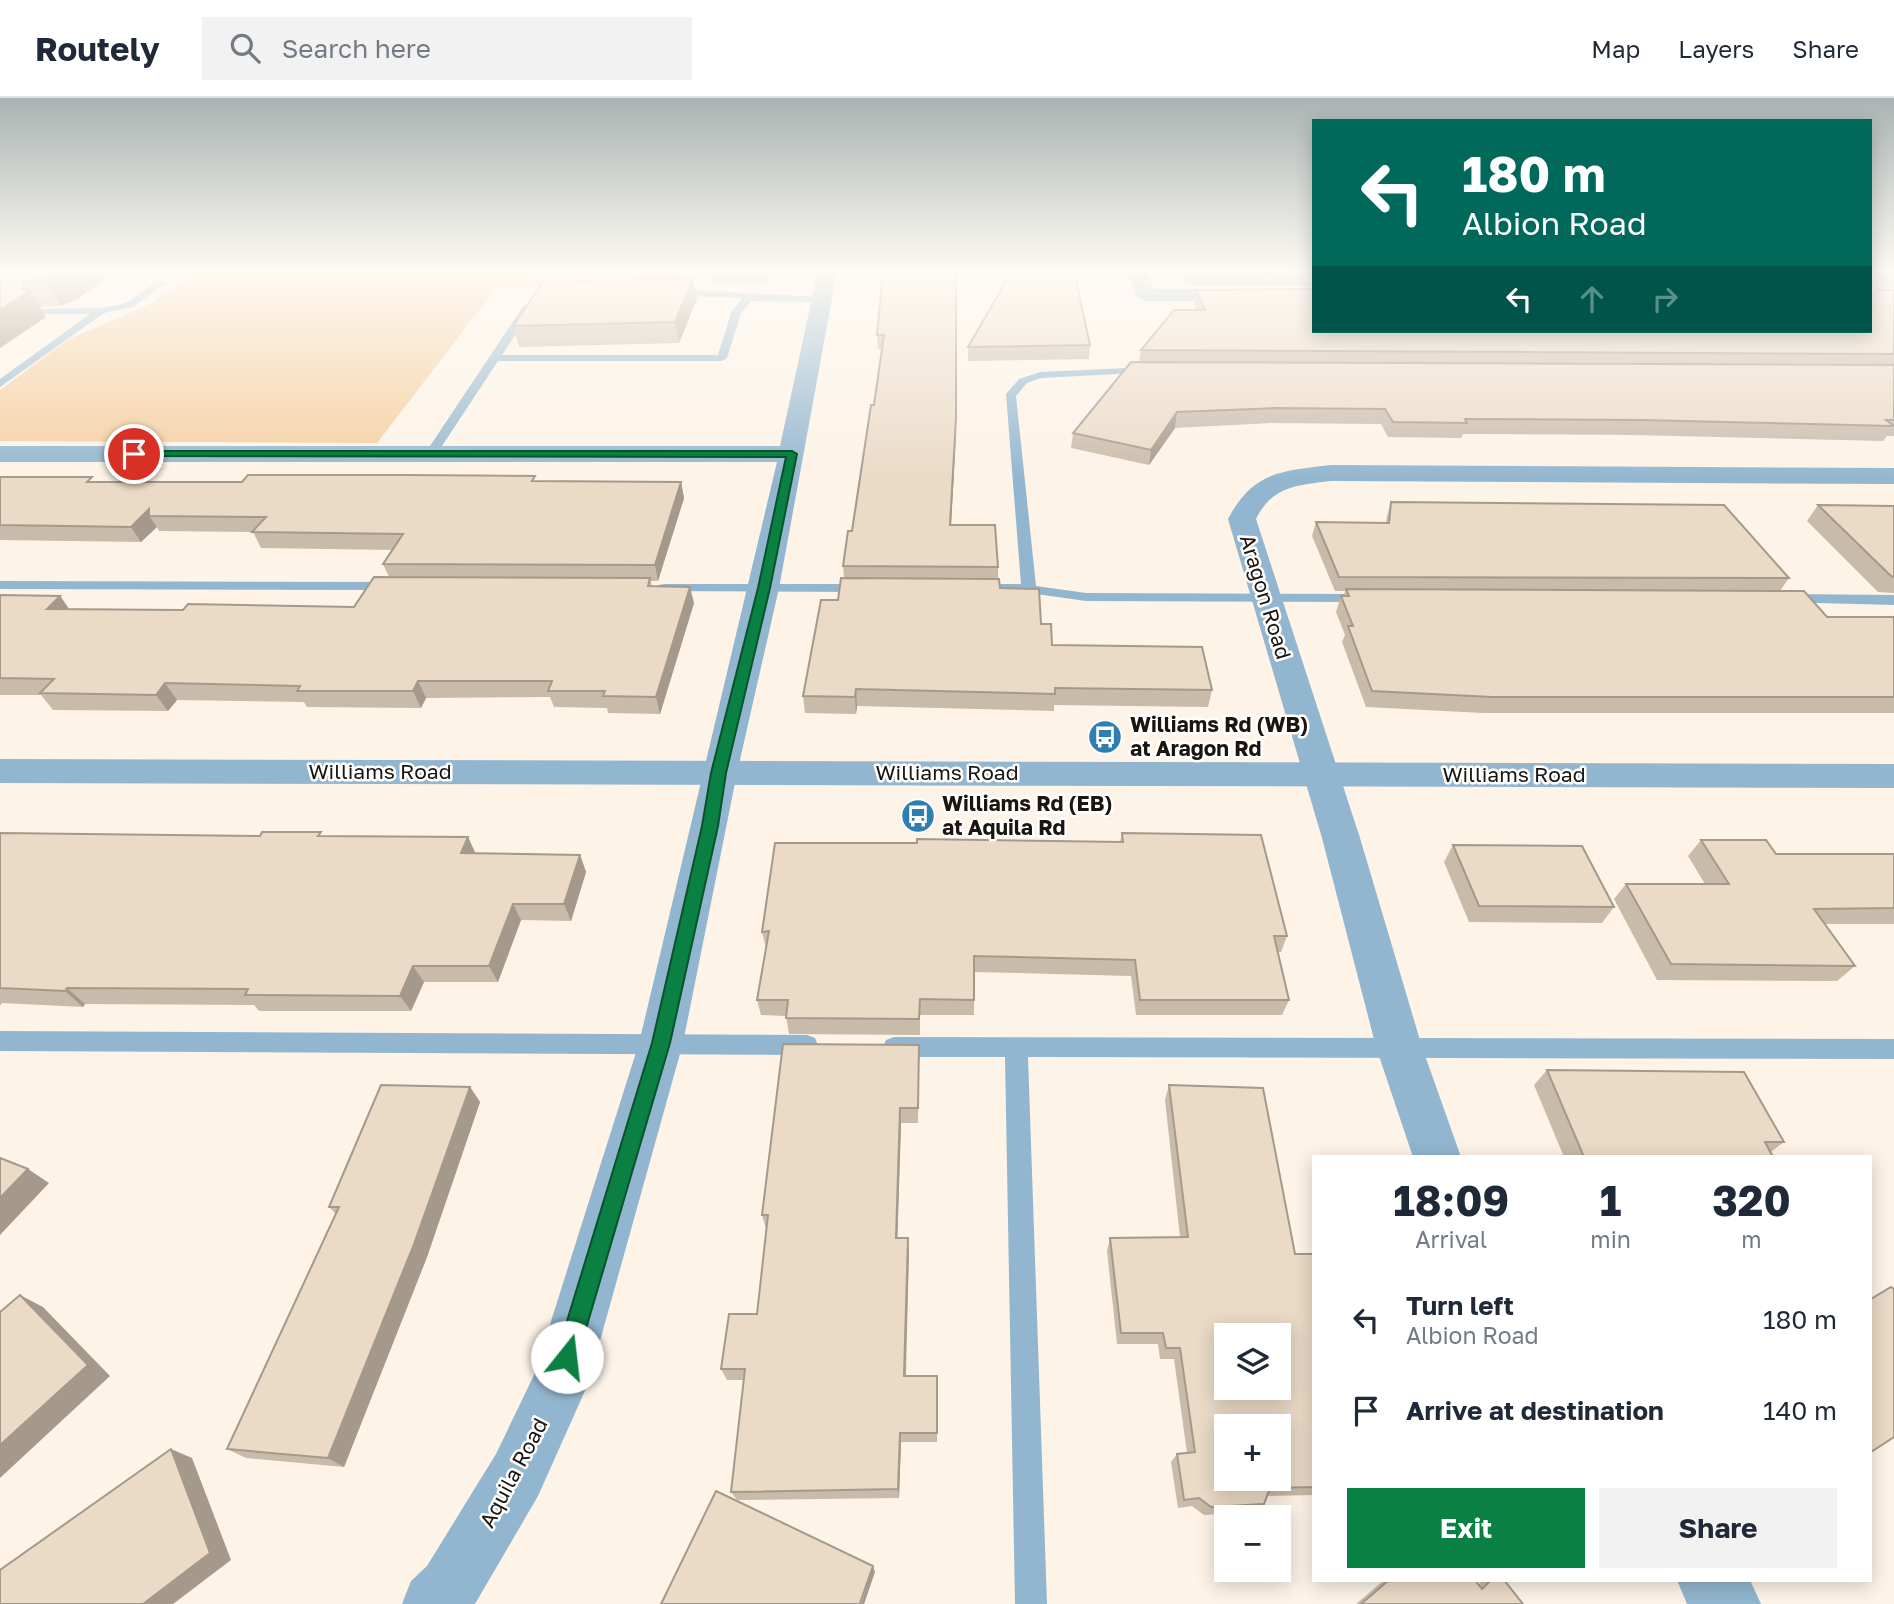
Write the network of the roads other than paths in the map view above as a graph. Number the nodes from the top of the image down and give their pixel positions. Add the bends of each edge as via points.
1 (59, 341) edge
2 (506, 341) edge
3 (727, 341) edge
4 (815, 341) edge
5 (495, 358) junction
6 (1170, 370) edge
7 (0, 384) edge
8 (0, 454) edge
9 (792, 454) junction
10 (430, 455) junction
11 (1894, 476) edge
12 (0, 585) edge
13 (403, 586) edge
14 (653, 587) edge
15 (764, 588) junction
16 (876, 588) edge
17 (959, 589) edge
18 (1029, 589) junction
19 (1266, 598) junction
20 (1378, 599) edge
21 (1769, 599) edge
22 (1894, 600) edge
23 (0, 771) edge
24 (719, 773) junction
25 (1320, 774) junction
26 (1894, 776) edge
27 (0, 1041) edge
28 (661, 1043) junction
29 (827, 1046) edge
30 (868, 1046) edge
31 (1399, 1047) junction
32 (1016, 1048) junction
33 (1894, 1049) edge
34 (1436, 1155) edge
35 (1710, 1582) edge
36 (434, 1604) edge
37 (1031, 1604) edge
38 (1729, 1604) edge

1 - 7 lane
2 - 5 lane
3 - 5 lane via 722,358
4 - 9 street, Aquila Road
5 - 10 lane
6 - 18 lane via 1040,375 1023,381 1010,396
8 - 10 street
9 - 10 street
9 - 15 street, Aquila Road
11 - 19 street, Aragon Road via 1331,473 1294,478 1263,487 1249,501 1242,520
12 - 13 lane
14 - 15 lane
15 - 16 lane
15 - 24 street, Aquila Road
17 - 18 lane
18 - 19 lane via 1086,597
19 - 20 lane
19 - 25 street, Aragon Road
21 - 22 lane
23 - 24 street, Williams Road
24 - 25 street, Williams Road
24 - 28 street, Aquila Road
25 - 26 street, Williams Road
25 - 31 street, Aragon Road
27 - 28 lane
28 - 29 lane
28 - 36 street, Aquila Road via 559,1384 517,1475 449,1588
30 - 32 lane
31 - 32 lane
31 - 33 lane
31 - 34 street, Aragon Road
32 - 37 lane
35 - 38 street

